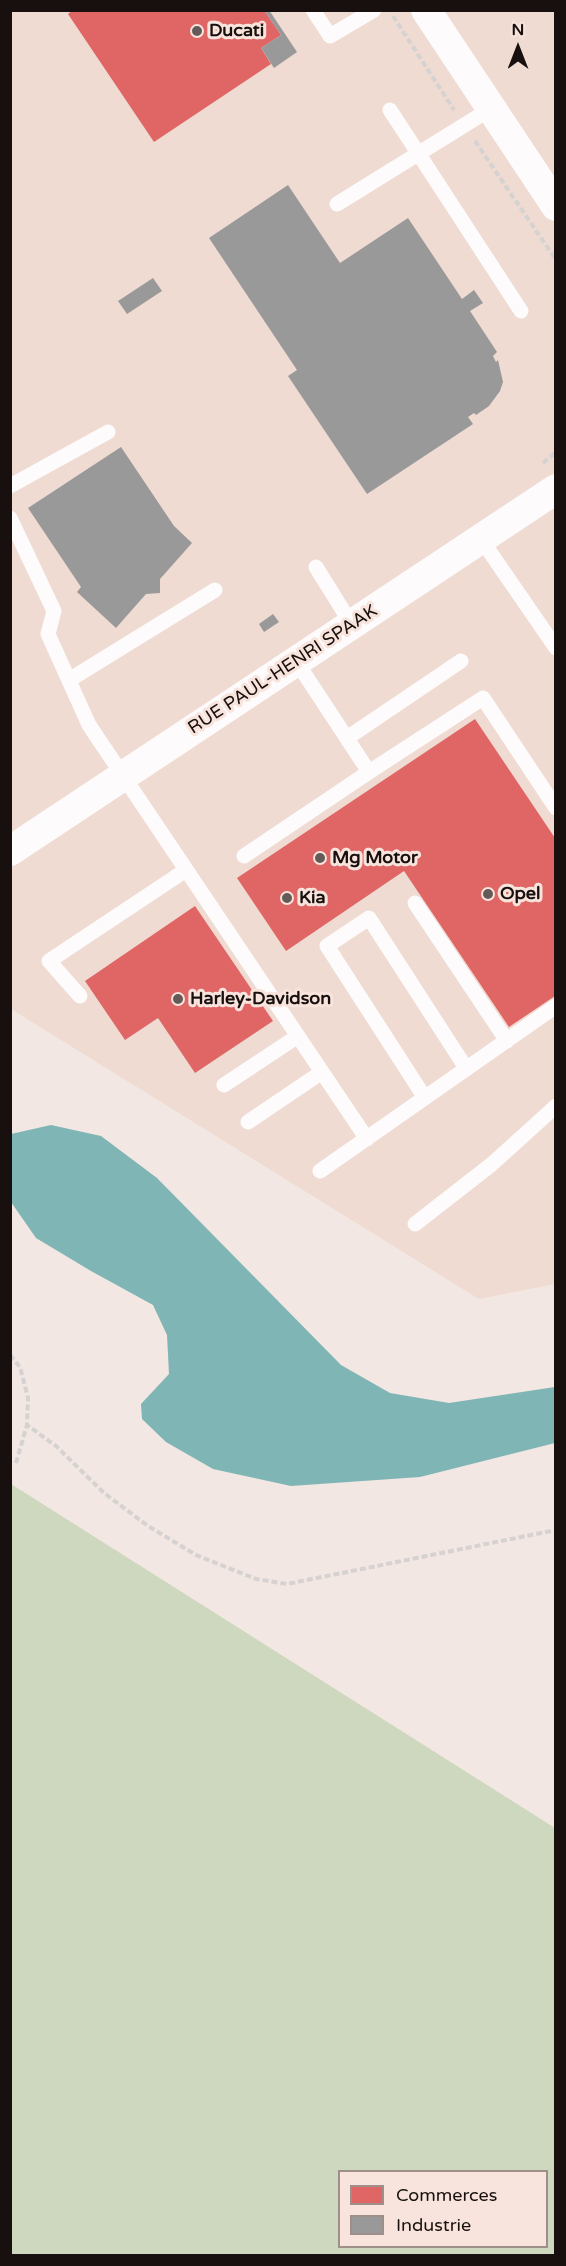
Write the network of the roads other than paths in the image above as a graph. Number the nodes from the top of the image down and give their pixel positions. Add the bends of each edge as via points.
1 (313, 10) edge
2 (374, 10) edge
3 (426, 10) edge
4 (492, 108) junction
5 (390, 110) dead end
6 (418, 154) junction
7 (337, 204) dead end
8 (555, 206) edge
9 (521, 311) dead end
10 (108, 432) dead end
11 (10, 486) edge
12 (555, 489) edge
13 (10, 518) edge
14 (481, 539) junction
15 (316, 567) dead end
16 (215, 590) dead end
17 (351, 625) junction
18 (555, 648) edge
19 (296, 661) junction
20 (460, 661) dead end
21 (69, 680) junction
22 (346, 738) junction
23 (369, 772) junction
24 (124, 776) junction
25 (555, 808) edge
26 (10, 851) edge
27 (244, 856) dead end
28 (186, 870) junction
29 (415, 903) dead end
30 (80, 996) dead end
31 (555, 1006) edge
32 (298, 1036) junction
33 (507, 1041) junction
34 (466, 1068) junction
35 (322, 1072) junction
36 (224, 1085) dead end
37 (425, 1098) junction
38 (555, 1106) edge
39 (248, 1122) dead end
40 (367, 1139) junction
41 (320, 1171) dead end
42 (415, 1224) dead end

1 - 2 lane via 330,36
3 - 4 street
4 - 6 lane
4 - 8 street
5 - 6 lane
6 - 7 lane
6 - 9 lane
10 - 11 lane
12 - 14 street, RUE PAUL-HENRI SPAAK
13 - 21 lane via 54,611 48,634
14 - 17 street, RUE PAUL-HENRI SPAAK
14 - 18 lane
15 - 17 lane
16 - 21 lane
17 - 19 street, RUE PAUL-HENRI SPAAK
19 - 22 lane
19 - 24 street, RUE PAUL-HENRI SPAAK
20 - 22 lane
21 - 24 lane via 89,725
22 - 23 lane
23 - 25 lane via 483,698
23 - 27 lane
24 - 26 street, RUE PAUL-HENRI SPAAK
24 - 28 lane
28 - 30 lane via 49,961
28 - 32 lane
29 - 33 lane
31 - 33 lane
32 - 35 lane
32 - 36 lane
33 - 34 lane
34 - 37 lane
34 - 37 lane via 369,918 327,946
35 - 39 lane
35 - 40 lane
37 - 40 lane
38 - 42 lane via 492,1164
40 - 41 lane

